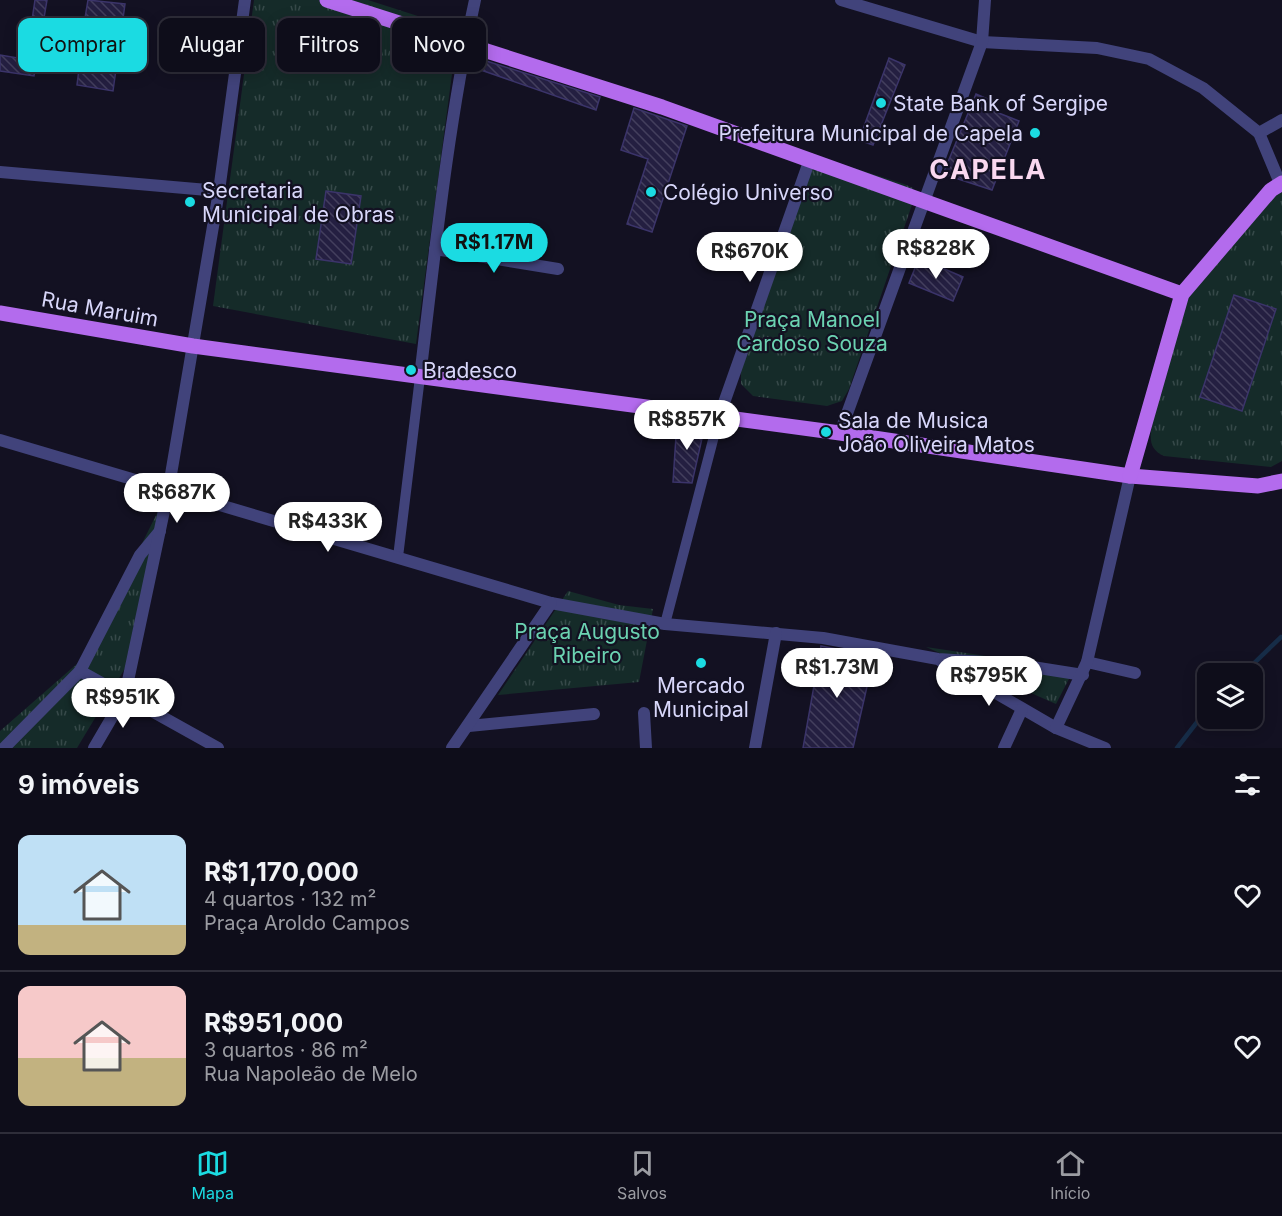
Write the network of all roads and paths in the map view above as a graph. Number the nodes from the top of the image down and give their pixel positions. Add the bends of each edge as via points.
1 (246, 0) edge
2 (327, 0) edge
3 (475, 0) edge
4 (841, 0) edge
5 (985, 0) edge
6 (363, 5) edge
7 (399, 18) edge
8 (471, 18) edge
9 (982, 42) junction
10 (486, 49) edge
11 (462, 72) edge
12 (1282, 120) edge
13 (1259, 133) junction
14 (810, 159) junction
15 (0, 172) edge
16 (1281, 183) edge
17 (219, 191) junction
18 (926, 202) junction
19 (435, 249) junction
20 (558, 269) dead end
21 (1182, 294) junction
22 (0, 314) edge
23 (193, 346) junction
24 (420, 377) junction
25 (719, 417) junction
26 (840, 433) junction
27 (0, 440) edge
28 (1130, 476) junction
29 (1282, 481) edge
30 (168, 492) junction
31 (160, 531) junction
32 (398, 557) junction
33 (551, 603) junction
34 (665, 624) junction
35 (776, 633) junction
36 (938, 659) junction
37 (1087, 662) junction
38 (80, 671) junction
39 (1135, 673) dead end
40 (1083, 675) junction
41 (125, 695) junction
42 (1023, 709) junction
43 (594, 714) dead end
44 (644, 714) dead end
45 (469, 726) junction
46 (1056, 728) junction
47 (4, 748) edge
48 (94, 748) edge
49 (218, 748) edge
50 (452, 748) edge
51 (646, 748) edge
52 (755, 748) edge
53 (1004, 748) edge
54 (1105, 748) edge

1 - 17 street
2 - 6 main road
3 - 8 street
4 - 9 street
5 - 9 street
6 - 7 main road
9 - 13 street via 1097,48 1149,59 1203,88
9 - 18 street
10 - 14 main road
11 - 19 street
12 - 13 street
13 - 16 street
14 - 18 main road
14 - 25 street
15 - 17 street
16 - 21 main road
17 - 23 street
18 - 21 main road
18 - 26 street
19 - 20 street
19 - 24 street
21 - 28 main road
22 - 23 main road, Rua Maruim
23 - 24 main road, Rua Maruim
23 - 30 street
24 - 25 main road, Rua Maruim
24 - 32 street
25 - 26 main road
25 - 34 street
26 - 28 main road
27 - 30 street
28 - 29 main road via 1258,486
28 - 37 street
30 - 31 street
30 - 32 street
31 - 38 street via 140,555
31 - 41 street
32 - 33 street
33 - 34 street
33 - 45 street
34 - 35 street
35 - 36 street
35 - 52 street
36 - 40 street via 1014,664
36 - 42 street
37 - 39 street
37 - 40 street
38 - 41 street
38 - 47 street
40 - 46 street
41 - 48 street
41 - 49 street
42 - 46 street
42 - 53 street
43 - 45 street
44 - 51 street
45 - 50 street
46 - 54 street

